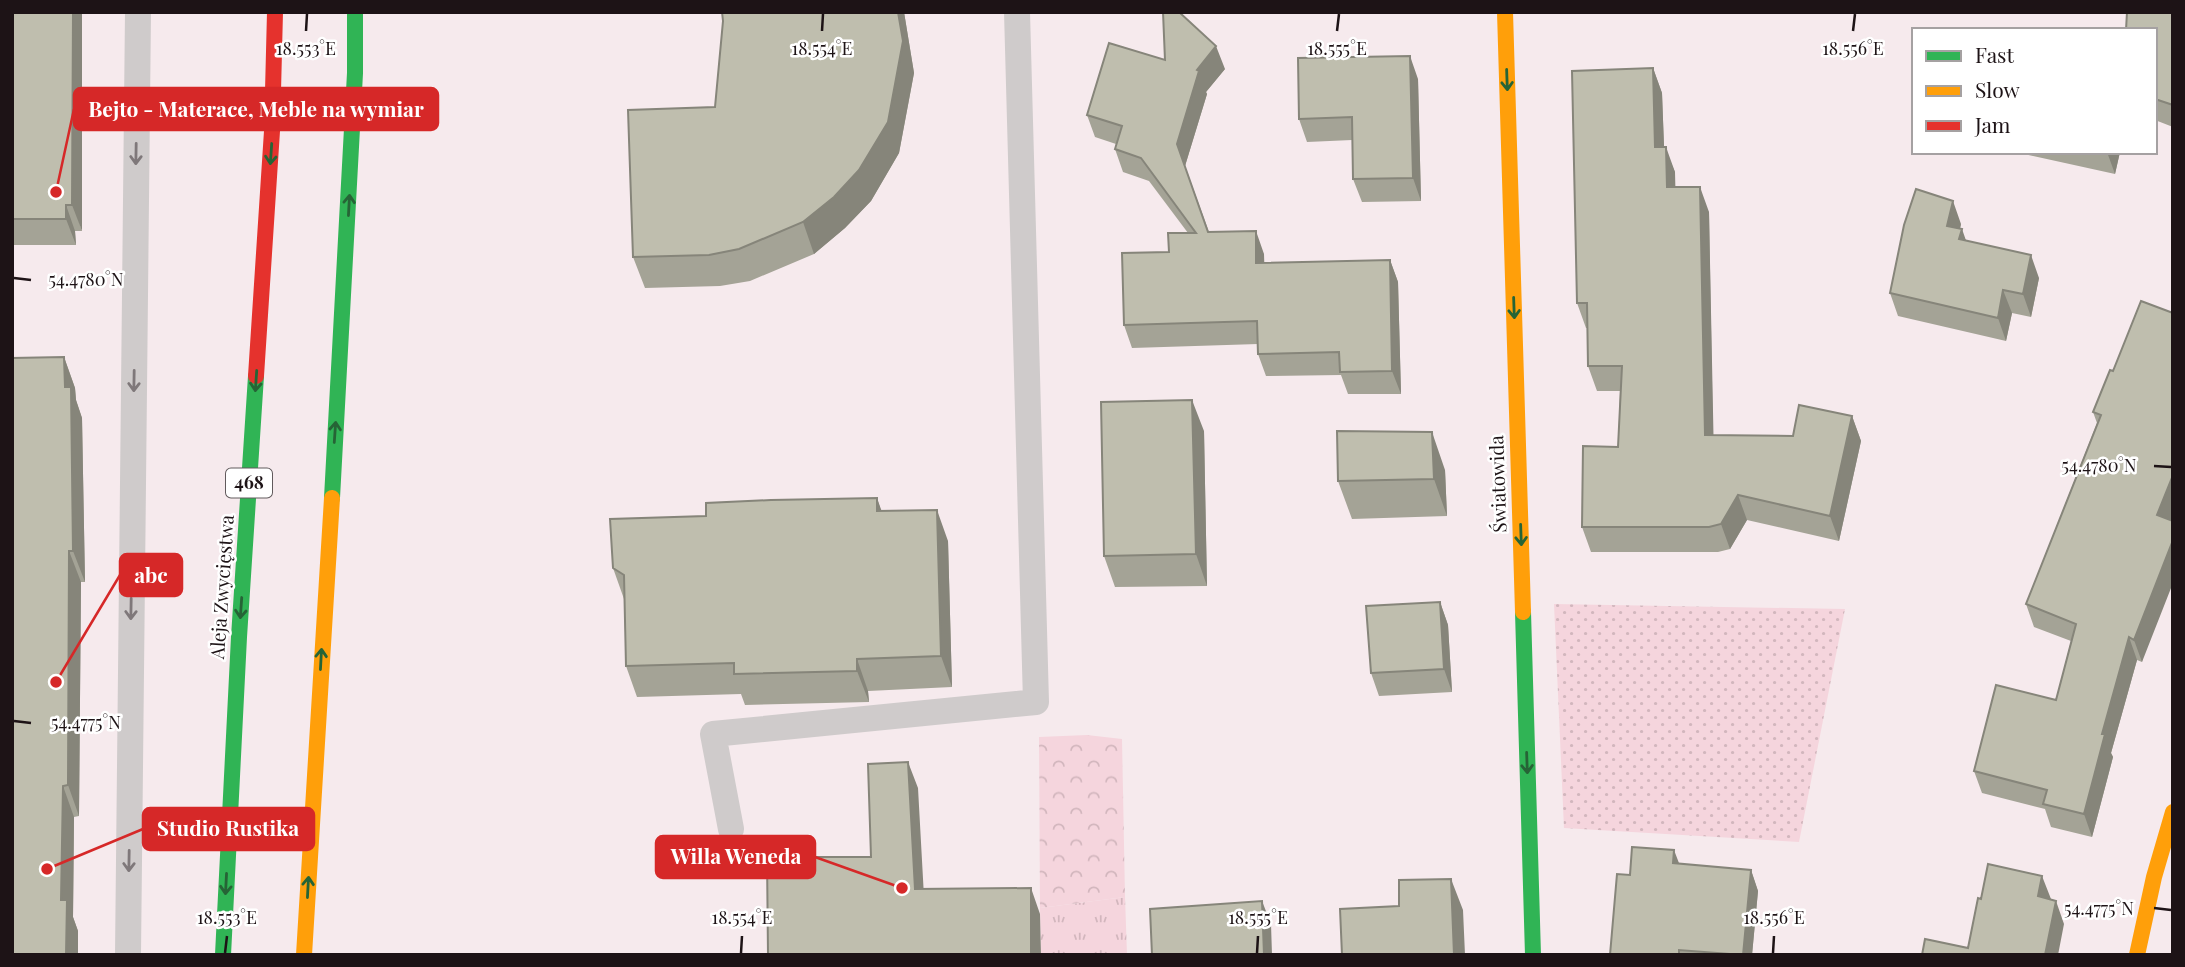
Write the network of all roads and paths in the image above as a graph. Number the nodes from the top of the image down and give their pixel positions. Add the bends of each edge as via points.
1 (138, 12) edge
2 (275, 12) edge
3 (355, 12) edge
4 (1017, 12) edge
5 (1505, 12) edge
6 (2173, 812) edge
7 (731, 829) dead end
8 (128, 955) edge
9 (223, 955) edge
10 (304, 955) edge
11 (1533, 955) edge
12 (2137, 955) edge

1 -> 8 lane
2 -> 9 main road, Aleja Zwycięstwa / 468 via 272,131
10 -> 3 main road via 346,258
4 - 7 lane via 1036,702 713,734
5 -> 11 main road, Światowida
6 - 12 main road

